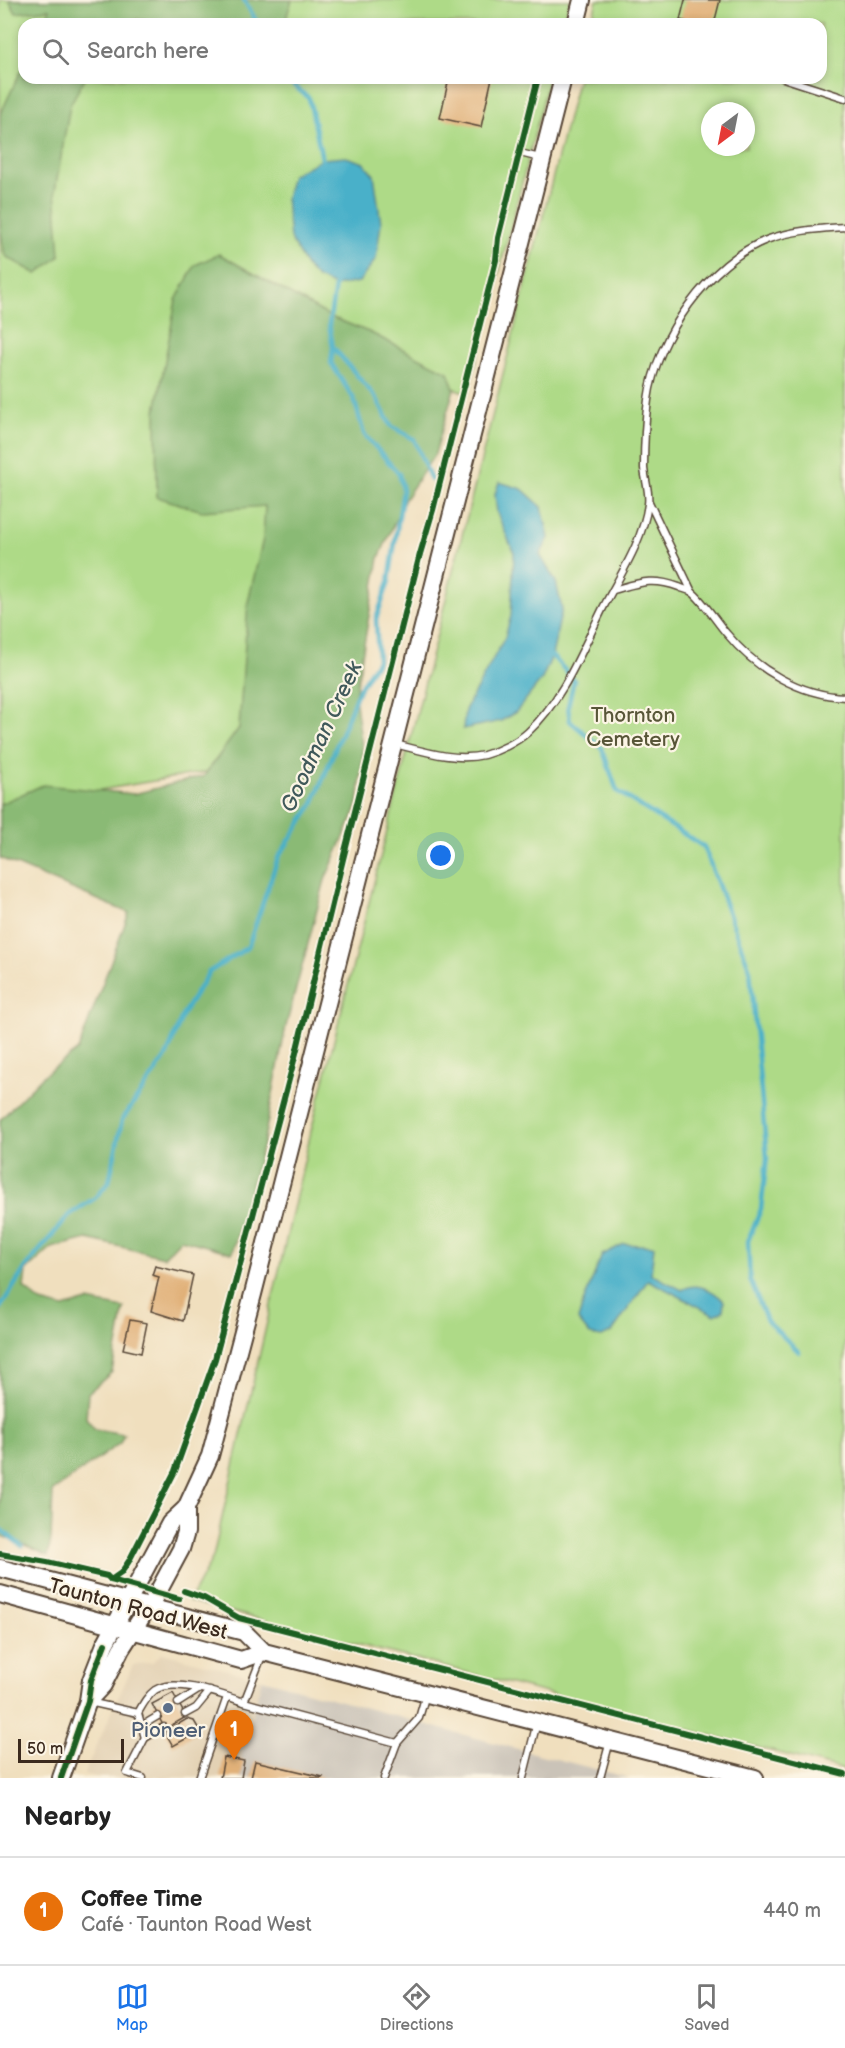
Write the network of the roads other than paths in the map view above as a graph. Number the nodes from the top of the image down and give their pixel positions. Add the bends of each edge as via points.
1 (582, 0) edge
2 (578, 18) edge
3 (562, 84) edge
4 (802, 84) edge
5 (845, 98) edge
6 (520, 153) dead end
7 (543, 158) junction
8 (845, 227) edge
9 (649, 502) junction
10 (613, 590) junction
11 (692, 592) junction
12 (845, 697) edge
13 (393, 744) junction
14 (186, 1508) junction
15 (0, 1568) edge
16 (0, 1594) edge
17 (127, 1601) junction
18 (149, 1607) junction
19 (114, 1625) junction
20 (133, 1631) junction
21 (264, 1652) junction
22 (200, 1689) junction
23 (210, 1691) junction
24 (427, 1694) junction
25 (227, 1697) junction
26 (88, 1701) junction
27 (244, 1702) junction
28 (178, 1703) dead end
29 (138, 1713) junction
30 (184, 1714) dead end
31 (158, 1716) dead end
32 (537, 1722) junction
33 (143, 1725) junction
34 (164, 1727) dead end
35 (145, 1738) junction
36 (610, 1741) junction
37 (397, 1743) junction
38 (61, 1778) edge
39 (143, 1778) edge
40 (199, 1778) edge
41 (384, 1778) edge
42 (523, 1778) edge
43 (600, 1778) edge
44 (755, 1778) edge

1 - 2 main road
3 - 7 main road
4 - 5 lane
6 - 7 lane
7 - 13 main road
8 - 9 lane via 805,230 767,240 735,258 706,284 685,311 665,346 648,398 644,470
9 - 10 lane via 633,553
9 - 11 lane
10 - 11 lane via 653,581
10 - 13 lane via 565,683 528,733 484,755 459,757
11 - 12 lane via 730,638 777,676 816,693
13 - 14 main road via 236,1364 210,1456
14 - 17 main road via 170,1522
14 - 18 main road via 181,1549
15 - 17 main road, Taunton Road West
16 - 19 main road, Taunton Road West
17 - 18 main road, Taunton Road West
17 - 19 main road
18 - 20 main road
18 - 21 main road, Taunton Road West via 244,1632
19 - 20 main road, Taunton Road West
19 - 26 main road via 91,1680
20 - 21 main road, Taunton Road West via 241,1660
20 - 26 main road via 104,1685
21 - 24 main road, Taunton Road West
21 - 27 lane
22 - 23 lane
22 - 28 lane
22 - 29 lane via 173,1685 158,1688 147,1696
23 - 25 lane
23 - 30 lane via 196,1708
24 - 32 main road, Taunton Road West
24 - 37 lane via 419,1718
25 - 27 lane
25 - 40 lane
26 - 29 lane
26 - 38 main road
27 - 37 lane
29 - 33 lane
31 - 33 lane
32 - 36 main road, Taunton Road West
32 - 42 lane
33 - 35 lane
34 - 35 lane
35 - 39 lane via 127,1773
36 - 43 lane
36 - 44 main road, Taunton Road West
37 - 41 lane

